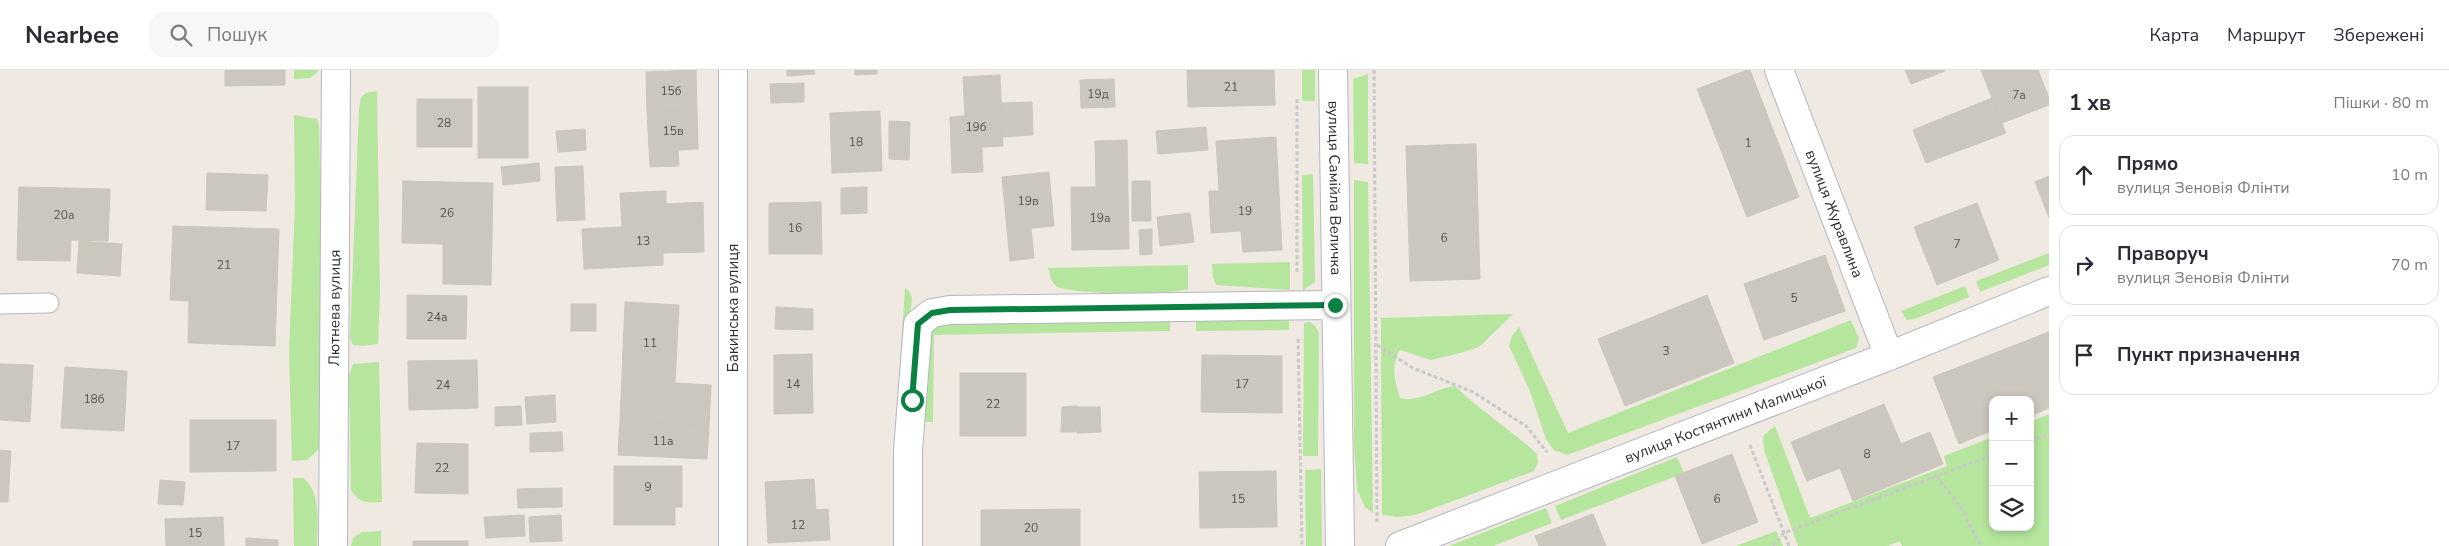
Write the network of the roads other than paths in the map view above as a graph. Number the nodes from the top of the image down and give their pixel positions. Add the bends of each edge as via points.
1 (336, 70) edge
2 (733, 70) edge
3 (1333, 70) edge
4 (1779, 70) edge
5 (2049, 291) edge
6 (49, 303) dead end
7 (0, 304) edge
8 (1335, 305) junction
9 (1889, 356) junction
10 (334, 546) edge
11 (733, 546) edge
12 (908, 546) edge
13 (1340, 546) edge
14 (1400, 546) edge

1 - 10 street, Лютнева вулиця
2 - 11 street, Бакинська вулиця
3 - 8 street, вулиця Самійла Величка
4 - 9 street, вулиця Журавлина
5 - 9 street, вулиця Костянтини Малицької
6 - 7 lane
8 - 12 street via 950,310 932,313 918,324 908,450
8 - 13 street, вулиця Самійла Величка
9 - 14 street, вулиця Костянтини Малицької

